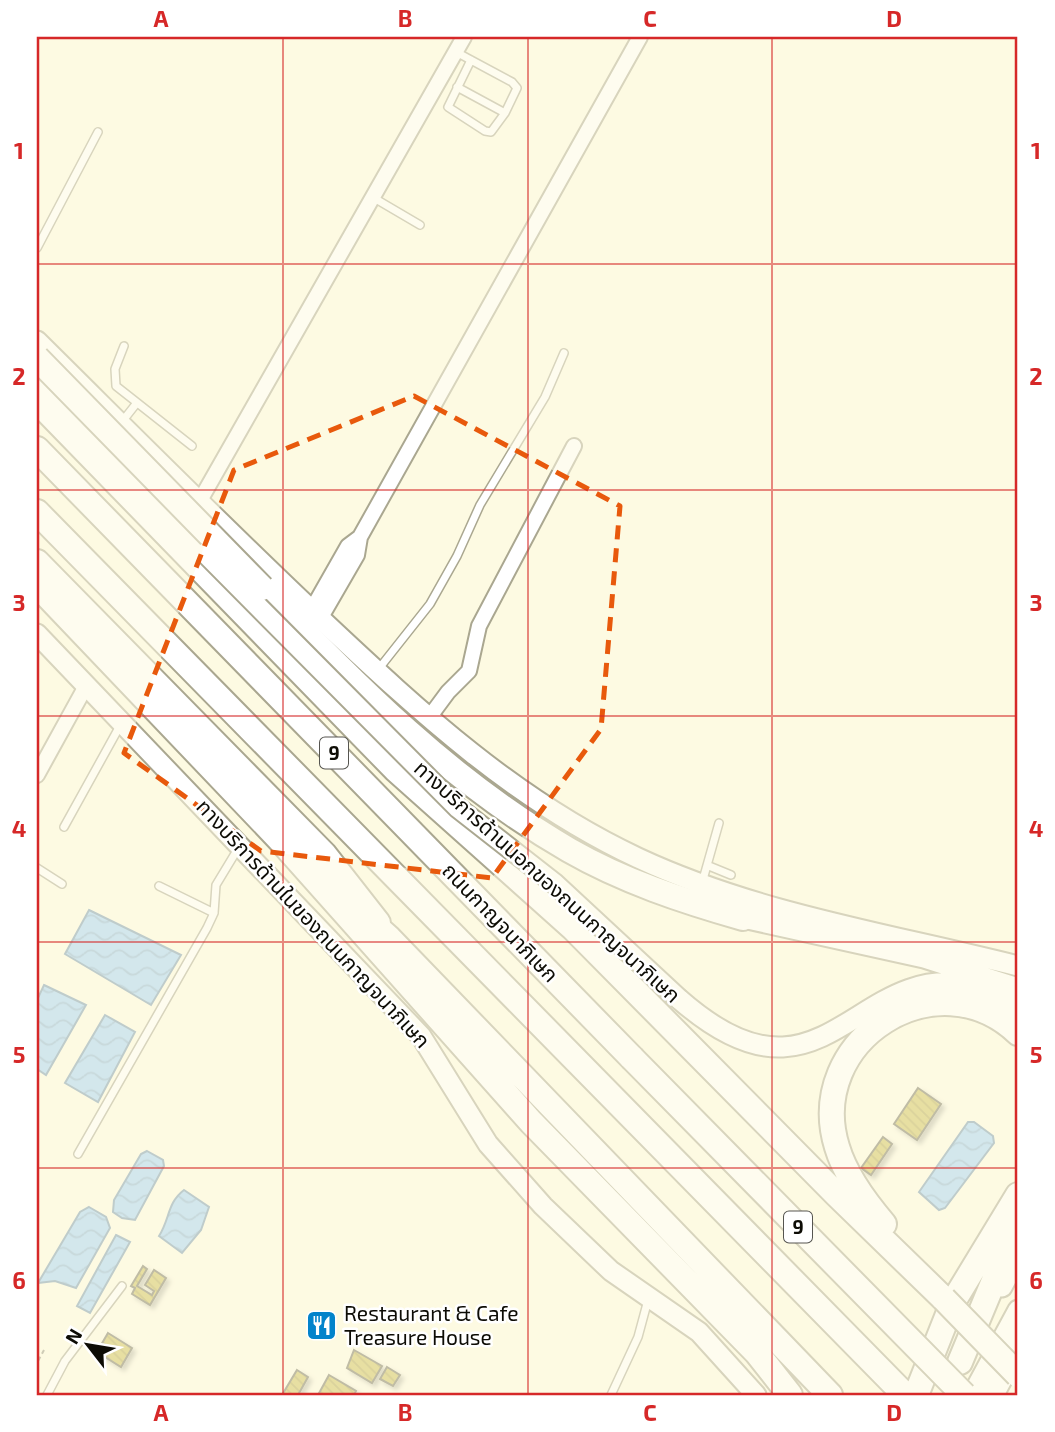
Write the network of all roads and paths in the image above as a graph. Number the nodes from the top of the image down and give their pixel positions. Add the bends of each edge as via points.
1 (464, 37) edge
2 (640, 37) edge
3 (456, 52) junction
4 (471, 60) junction
5 (457, 87) junction
6 (505, 113) junction
7 (98, 132) dead end
8 (374, 198) junction
9 (420, 225) dead end
10 (37, 248) edge
11 (37, 341) edge
12 (124, 346) dead end
13 (564, 353) dead end
14 (37, 359) edge
15 (74, 377) junction
16 (37, 378) edge
17 (37, 401) edge
18 (136, 404) junction
19 (102, 405) junction
20 (120, 424) junction
21 (192, 446) dead end
22 (574, 446) dead end
23 (37, 449) edge
24 (198, 504) junction
25 (37, 512) edge
26 (37, 562) edge
27 (37, 585) edge
28 (316, 615) junction
29 (37, 634) edge
30 (376, 672) junction
31 (86, 685) junction
32 (337, 710) junction
33 (428, 719) junction
34 (122, 723) junction
35 (37, 775) edge
36 (719, 823) dead end
37 (64, 827) dead end
38 (280, 840) junction
39 (241, 845) junction
40 (570, 850) junction
41 (37, 868) edge
42 (705, 875) junction
43 (731, 875) dead end
44 (62, 884) dead end
45 (159, 886) dead end
46 (214, 914) junction
47 (743, 918) junction
48 (389, 938) junction
49 (924, 958) junction
50 (1018, 966) edge
51 (1018, 979) edge
52 (1018, 988) edge
53 (1018, 1007) edge
54 (1018, 1033) edge
55 (78, 1154) dead end
56 (1018, 1195) edge
57 (1018, 1223) edge
58 (1017, 1257) edge
59 (122, 1286) dead end
60 (649, 1296) junction
61 (944, 1299) junction
62 (1018, 1310) edge
63 (1018, 1344) edge
64 (44, 1350) dead end
65 (1018, 1358) edge
66 (960, 1362) junction
67 (37, 1363) edge
68 (1018, 1375) edge
69 (47, 1395) edge
70 (611, 1395) edge
71 (756, 1395) edge
72 (790, 1395) edge
73 (830, 1395) edge
74 (905, 1395) edge
75 (916, 1395) edge
76 (942, 1395) edge
77 (964, 1395) edge
78 (972, 1395) edge
79 (991, 1395) edge
80 (998, 1395) edge

1 - 3 street
2 - 28 street via 360,537 348,546
3 - 4 lane
3 - 8 street
4 - 5 lane
4 - 6 lane via 515,85
5 - 6 lane
5 - 6 lane via 450,110 485,131 496,128
7 - 10 lane
8 - 9 lane
8 - 24 street
11 - 15 main road, ทางบริการด้านนอกของถนนกาญจนาภิเษก
12 - 18 lane via 114,379
13 - 30 lane via 545,397 480,506 430,604
14 - 15 main road via 46,357
14 - 40 highway, bridge via 380,709 480,791
15 - 19 main road, ทางบริการด้านนอกของถนนกาญจนาภิเษก
16 - 19 main road
16 - 53 main road, ทางบริการด้านนอกของถนนกาญจนาภิเษก, bridge via 458,808 554,883 705,1022 729,1035 774,1046 806,1043 827,1037 898,994 942,983 984,989
17 - 32 highway
18 - 20 lane
18 - 21 lane
19 - 20 main road, ทางบริการด้านนอกของถนนกาญจนาภิเษก
20 - 24 main road, ทางบริการด้านนอกของถนนกาญจนาภิเษก
22 - 33 street via 479,626 469,671
23 - 77 highway, ถนนกาญจนาภิเษก / 9, bridge
24 - 28 main road, ทางบริการด้านนอกของถนนกาญจนาภิเษก
25 - 74 highway, ถนนกาญจนาภิเษก / 9
26 - 48 highway via 324,854
27 - 38 highway
28 - 30 main road, ทางบริการด้านนอกของถนนกาญจนาภิเษก
29 - 31 main road, ทางบริการด้านในของถนนกาญจนาภิเษก
30 - 33 main road, ทางบริการด้านนอกของถนนกาญจนาภิเษก
31 - 34 main road, ทางบริการด้านในของถนนกาญจนาภิเษก
31 - 35 street
32 - 40 highway via 458,800
32 - 61 highway via 458,828 573,929
33 - 42 main road, ทางบริการด้านนอกของถนนกาญจนาภิเษก via 537,802 619,849
34 - 37 lane
34 - 39 main road, ทางบริการด้านในของถนนกาญจนาภิเษก
36 - 42 lane
38 - 48 highway
38 - 72 highway via 531,1122 757,1353
39 - 46 lane via 216,886
39 - 60 main road, ทางบริการด้านในของถนนกาญจนาภิเษก via 421,1036 488,1144 509,1169 597,1258
40 - 47 highway via 650,888
41 - 44 lane
42 - 43 lane
42 - 47 main road
42 - 50 main road, ทางบริการด้านนอกของถนนกาญจนาภิเษก via 832,923
45 - 46 lane
46 - 55 lane
47 - 49 main road
48 - 73 highway
49 - 51 main road
49 - 52 main road
54 - 61 highway via 978,1007 952,1003 917,1006 877,1026 847,1060 835,1099 834,1132 842,1160 868,1203
56 - 75 highway via 953,1302
57 - 66 highway
58 - 66 main road
59 - 69 lane via 65,1361
60 - 70 lane via 638,1337
60 - 71 main road, ทางบริการด้านในของถนนกาญจนาภิเษก via 710,1342
61 - 68 highway, bridge
62 - 78 main road
63 - 79 highway
64 - 67 path
65 - 80 highway
66 - 76 main road

